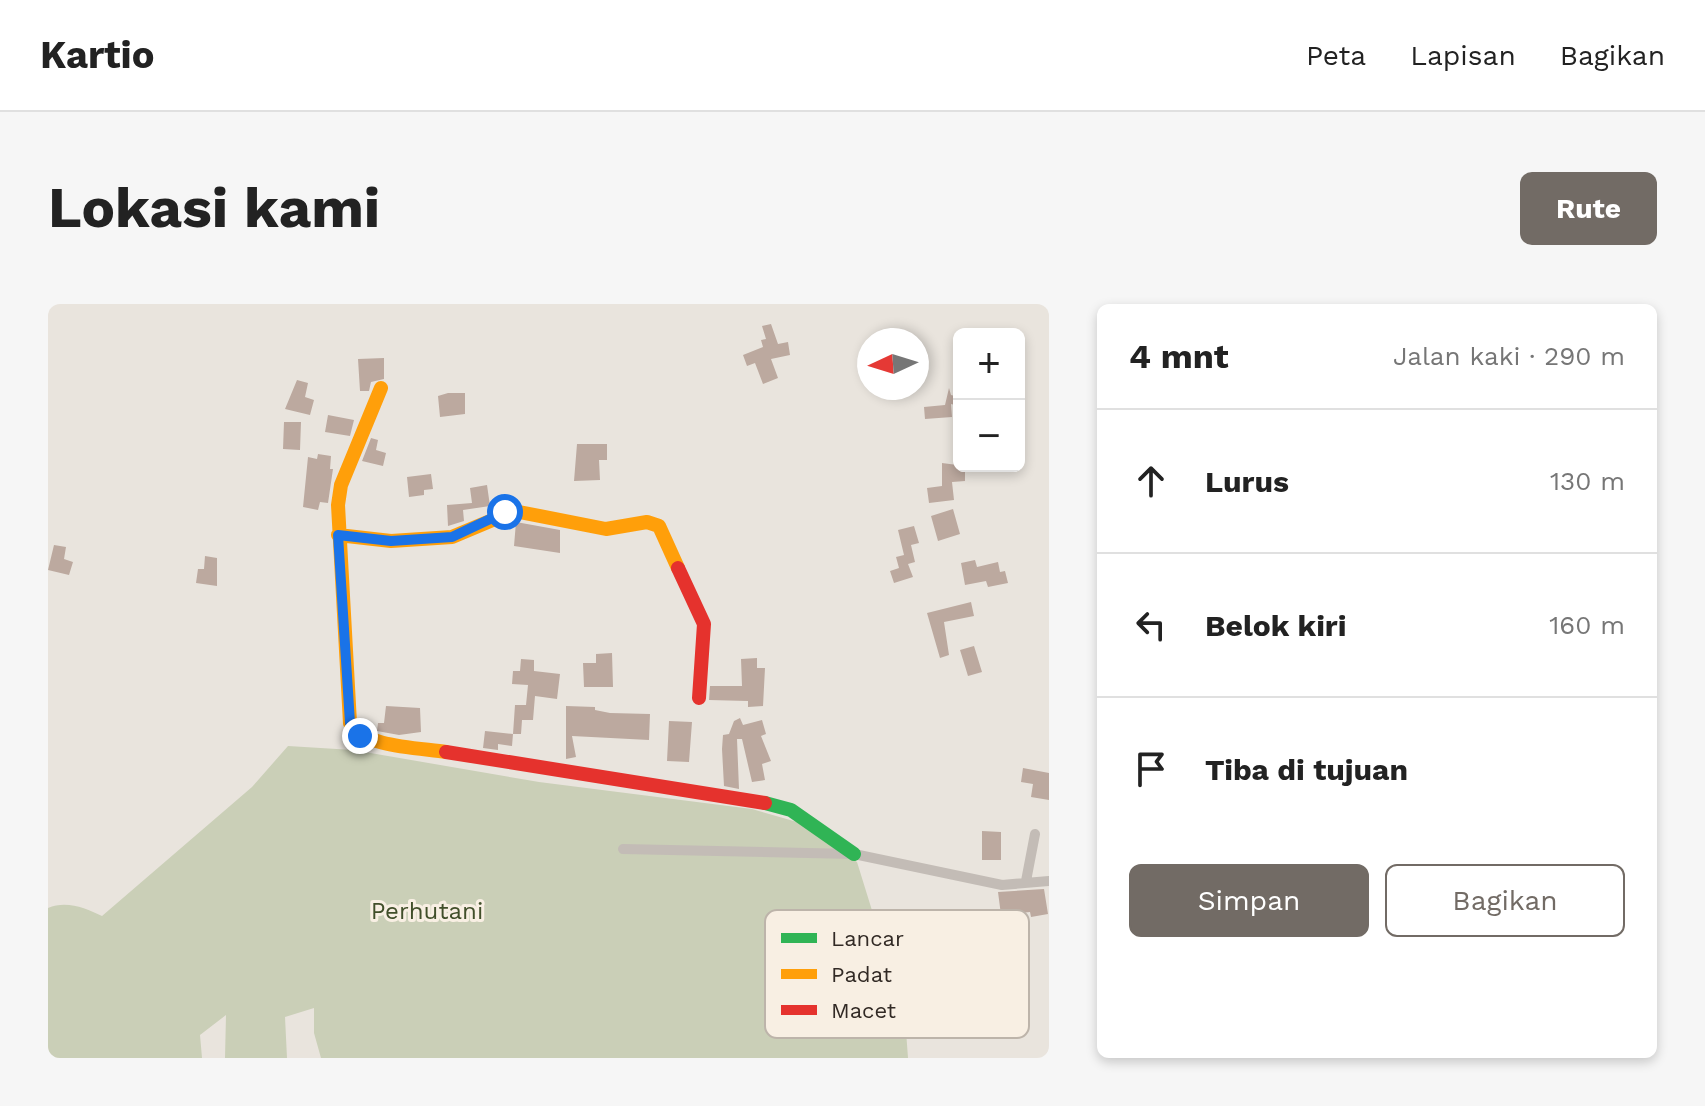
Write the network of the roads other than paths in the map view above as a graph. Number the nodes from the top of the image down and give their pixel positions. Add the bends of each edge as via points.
1 (381, 388) dead end
2 (338, 535) junction
3 (699, 698) dead end
4 (1035, 834) dead end
5 (623, 849) dead end
6 (854, 854) junction
7 (1026, 881) junction
8 (1049, 881) edge

1 - 2 street via 341,485
2 - 3 street via 391,541 452,537 514,511 606,529 647,522 659,526 704,624
2 - 6 street via 350,723 360,736 773,804 791,810
4 - 7 street
5 - 6 street
6 - 7 street via 1002,885
7 - 8 street

